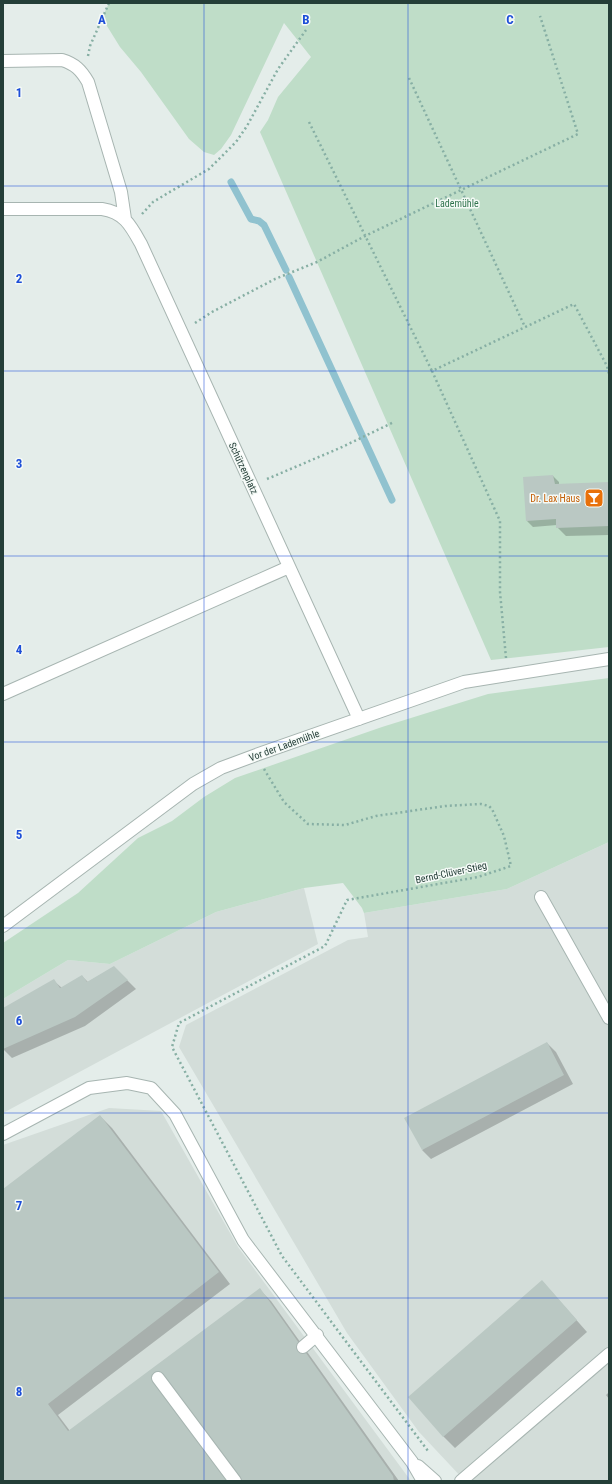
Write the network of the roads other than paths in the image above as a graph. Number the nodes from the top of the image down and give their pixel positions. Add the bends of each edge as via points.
1 (3, 62) edge
2 (3, 209) edge
3 (127, 222) junction
4 (289, 567) junction
5 (609, 659) edge
6 (3, 694) edge
7 (359, 719) junction
8 (541, 897) dead end
9 (3, 926) edge
10 (609, 1018) edge
11 (3, 1134) edge
12 (317, 1335) junction
13 (303, 1347) dead end
14 (609, 1354) edge
15 (158, 1378) dead end
16 (412, 1462) junction
17 (235, 1481) edge
18 (423, 1481) edge
19 (435, 1481) edge
20 (461, 1481) edge

1 - 3 street via 62,60 77,67 88,82 121,192
2 - 3 street via 102,209 118,213
3 - 4 street, Schützenplatz via 141,244
4 - 6 street
4 - 7 street, Schützenplatz
5 - 7 street, Vor der Lademühle via 464,682
7 - 9 street, Vor der Lademühle via 256,754 221,768 193,784
8 - 10 street
11 - 12 street via 89,1088 127,1083 151,1088 175,1114 243,1240
12 - 13 street
12 - 16 street
14 - 20 street
15 - 17 street
16 - 18 street
16 - 19 street

